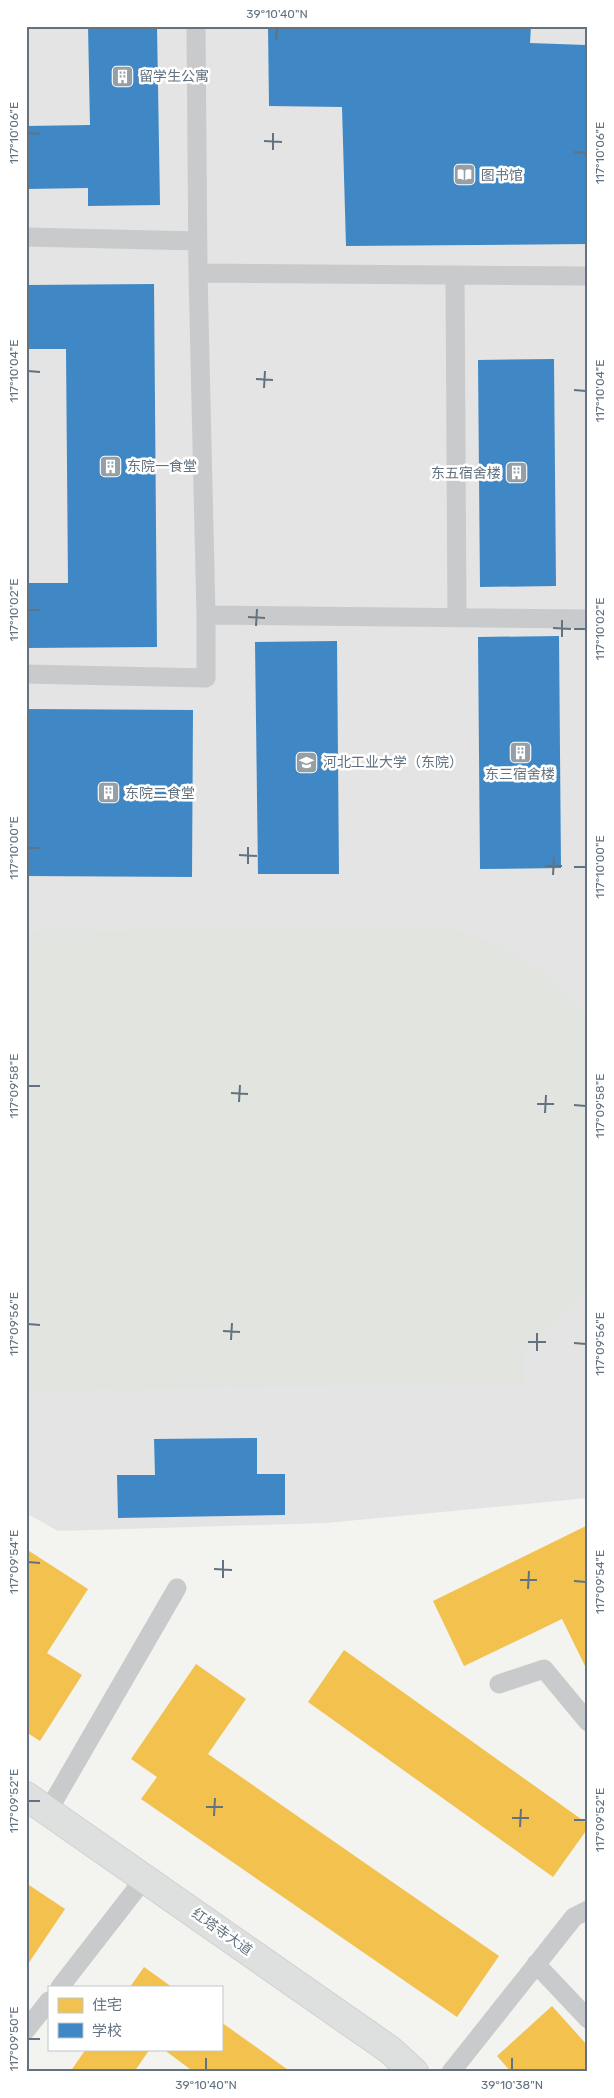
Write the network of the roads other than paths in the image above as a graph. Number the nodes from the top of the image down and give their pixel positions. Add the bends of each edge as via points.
1 (196, 26) edge
2 (26, 237) edge
3 (198, 241) junction
4 (198, 273) junction
5 (455, 275) junction
6 (588, 276) edge
7 (206, 615) junction
8 (457, 618) junction
9 (588, 620) edge
10 (26, 674) edge
11 (177, 1588) dead end
12 (499, 1684) dead end
13 (588, 1722) edge
14 (37, 1804) edge
15 (144, 1879) junction
16 (588, 1910) edge
17 (536, 1964) junction
18 (61, 1986) edge
19 (48, 2002) edge
20 (588, 2019) edge
21 (26, 2030) edge
22 (414, 2072) edge
23 (451, 2072) edge

1 - 3 lane
2 - 3 lane
3 - 4 lane
4 - 5 lane
4 - 7 lane
5 - 6 lane
5 - 8 lane
7 - 8 lane
7 - 10 lane via 206,678
8 - 9 lane
11 - 14 lane
12 - 13 lane via 544,1669
14 - 15 street, 红塔寺大道
15 - 18 lane
15 - 22 street, 红塔寺大道 via 390,2050
16 - 17 lane via 574,1917
17 - 20 lane
17 - 23 lane
19 - 21 lane

